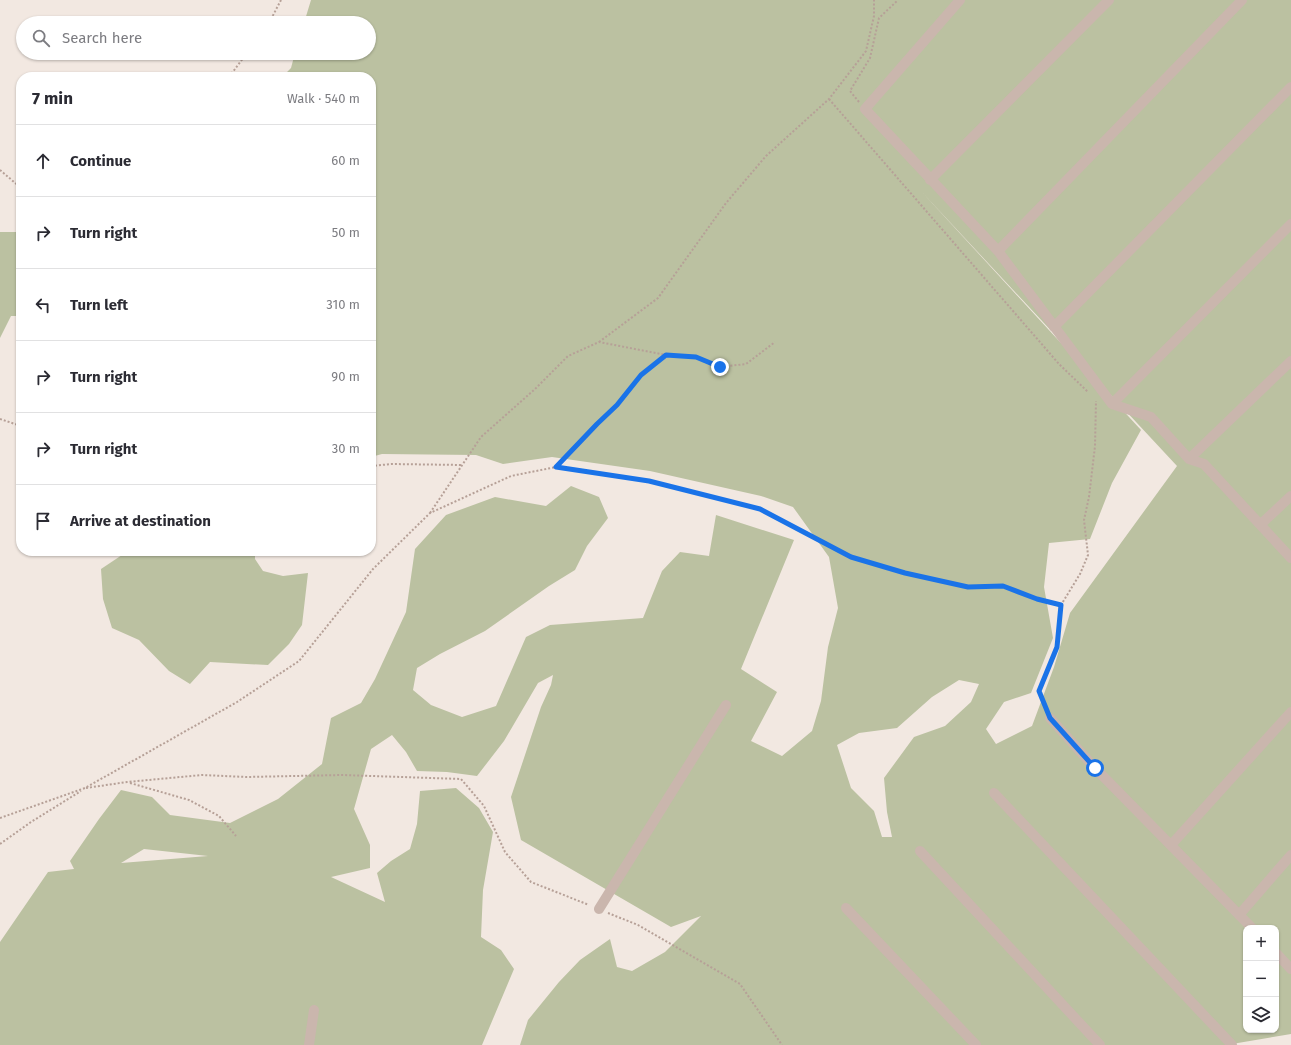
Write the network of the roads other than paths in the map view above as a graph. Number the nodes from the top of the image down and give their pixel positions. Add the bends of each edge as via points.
1 (960, 0) edge
2 (1109, 0) edge
3 (1242, 0) edge
4 (1291, 86) edge
5 (930, 180) junction
6 (1291, 224) edge
7 (998, 251) junction
8 (1054, 327) junction
9 (1291, 361) edge
10 (1112, 404) junction
11 (1189, 459) junction
12 (1291, 496) edge
13 (1261, 524) junction
14 (1291, 558) edge
15 (726, 705) dead end
16 (1291, 712) edge
17 (1050, 718) road end
18 (994, 793) dead end
19 (1171, 845) junction
20 (920, 851) dead end
21 (1291, 855) edge
22 (846, 908) dead end
23 (599, 909) road end
24 (1239, 914) junction
25 (1249, 925) edge
26 (1279, 956) edge
27 (1291, 969) edge
28 (314, 1010) dead end
29 (309, 1045) edge
30 (976, 1045) edge
31 (1100, 1045) edge
32 (1232, 1045) edge

1 - 5 lane via 865,109
2 - 5 lane
3 - 7 lane
4 - 8 lane
5 - 7 lane
6 - 10 lane
7 - 8 lane
8 - 10 lane
9 - 11 lane
10 - 11 lane via 1151,417
11 - 13 lane via 1204,464
12 - 13 lane
13 - 14 lane
15 - 23 lane
16 - 19 lane
17 - 19 lane
18 - 32 lane
19 - 24 lane
20 - 31 lane
21 - 24 lane
22 - 30 lane
24 - 25 lane
26 - 27 lane
28 - 29 lane

